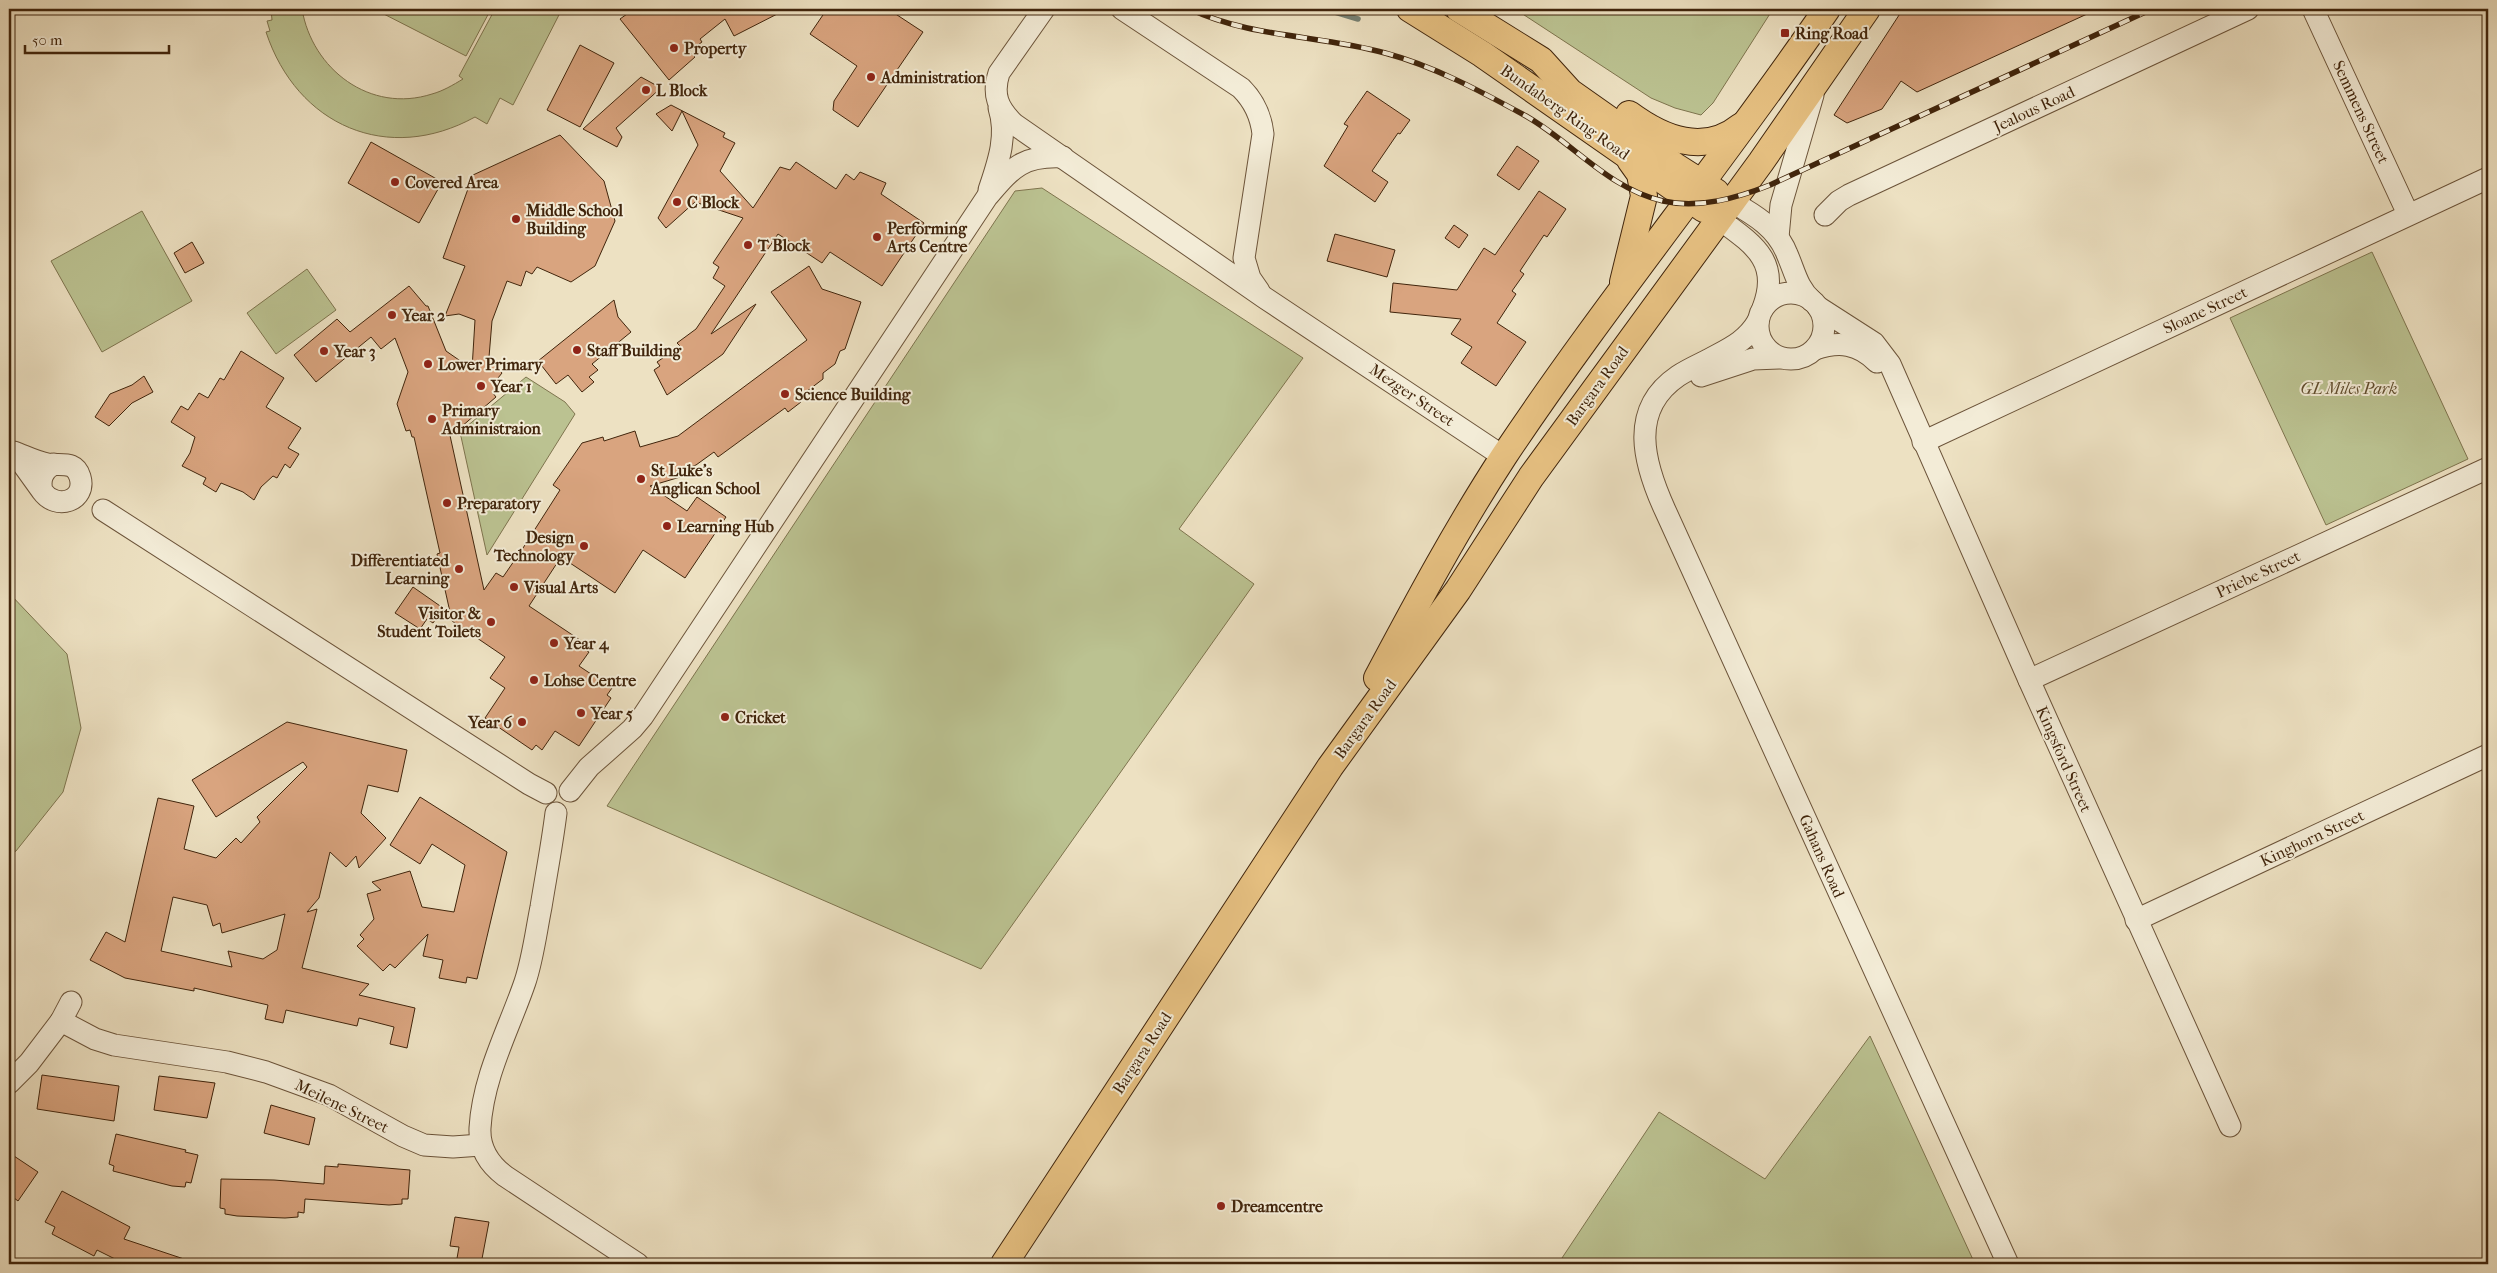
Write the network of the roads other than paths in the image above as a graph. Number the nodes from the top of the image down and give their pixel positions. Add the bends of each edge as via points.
1 (1044, 9) edge
2 (1122, 9) edge
3 (1410, 9) edge
4 (1460, 9) edge
5 (1827, 9) edge
6 (1867, 9) edge
7 (2248, 9) edge
8 (2313, 9) edge
9 (1542, 60) junction
10 (1821, 79) junction
11 (999, 107) junction
12 (1748, 120) junction
13 (1624, 153) junction
14 (1062, 156) junction
15 (2488, 178) edge
16 (1696, 191) junction
17 (987, 197) junction
18 (1726, 210) junction
19 (2408, 214) junction
20 (1825, 216) dead end
21 (1778, 237) junction
22 (1620, 292) junction
23 (1265, 298) junction
24 (1815, 304) junction
25 (1760, 314) junction
26 (1815, 349) junction
27 (1779, 358) junction
28 (1900, 392) junction
29 (1923, 442) junction
30 (1646, 444) junction
31 (11, 450) edge
32 (1504, 457) junction
33 (54, 464) junction
34 (2488, 468) edge
35 (1531, 476) junction
36 (80, 477) junction
37 (42, 492) junction
38 (64, 502) junction
39 (103, 510) junction
40 (2028, 680) junction
41 (2488, 755) edge
42 (1330, 767) junction
43 (570, 791) junction
44 (546, 792) junction
45 (556, 813) junction
46 (2136, 920) junction
47 (71, 1002) dead end
48 (61, 1021) junction
49 (9, 1083) edge
50 (2230, 1126) dead end
51 (481, 1145) junction
52 (638, 1264) edge
53 (1004, 1264) edge
54 (2008, 1264) edge

1 - 11 street via 999,73 996,93
2 - 23 street via 1241,88 1254,104 1263,134 1244,258 1250,278
3 - 13 main road, Bundaberg Ring Road via 1475,49
4 - 9 main road, Bundaberg Ring Road
5 - 12 main road, Bargara Road
6 - 10 main road, Bargara Road
7 - 20 street, Jealous Road via 1849,195
8 - 19 street, Semmens Street
9 - 12 main road via 1569,72 1648,128 1688,142 1714,141 1734,132
9 - 16 main road, Bundaberg Ring Road via 1570,92
10 - 18 main road, Bargara Road
10 - 21 street via 1809,106 1781,206
11 - 14 street, Mezger Street via 1014,124
11 - 17 street via 1004,130 998,165
12 - 16 main road, Bargara Road
13 - 16 main road, Bundaberg Ring Road
13 - 22 main road via 1640,174 1644,196
14 - 17 street via 1028,159 1016,166
14 - 23 street, Mezger Street
15 - 19 street, Sloane Street
16 - 18 main road, Bundaberg Ring Road
16 - 22 main road, Bargara Road
17 - 43 street via 643,716 589,767
18 - 21 street via 1759,218
18 - 25 street, Gahans Road via 1765,260 1769,281
18 - 35 main road, Bargara Road
19 - 29 street, Sloane Street
21 - 24 street via 1798,283
22 - 32 main road, Bargara Road
23 - 32 street, Mezger Street
24 - 25 street, Gahans Road via 1798,294 1782,294 1768,302
24 - 26 street via 1824,324
24 - 28 street, Kingsford Street via 1881,349
25 - 27 street, Gahans Road via 1759,336 1762,343
25 - 30 street, Gahans Road via 1742,342 1677,376 1656,396 1647,414
26 - 27 street, Gahans Road via 1798,359
26 - 28 street, Kingsford Street via 1843,343 1859,349 1882,367
27 - 30 street, Gahans Road via 1766,357 1729,366 1686,385 1660,408 1648,430
28 - 29 street, Kingsford Street
29 - 40 street, Kingsford Street
30 - 54 street, Gahans Road via 1654,487
31 - 33 street
31 - 37 street
32 - 35 main road
32 - 42 main road, Bargara Road via 1437,566
33 - 36 street via 72,466
33 - 37 street via 41,478
34 - 40 street, Priebe Street
35 - 42 main road, Bargara Road via 1458,590
36 - 38 street via 76,495
36 - 39 street
37 - 38 street via 52,501
38 - 39 street
39 - 44 street
40 - 46 street, Kingsford Street
41 - 46 street, Kinghorn Street
42 - 53 main road, Bargara Road
43 - 44 street via 558,785
43 - 45 street via 573,800 569,809
44 - 45 street via 546,805
45 - 51 street via 533,951 492,1071 482,1115
46 - 50 street, Kingsford Street
47 - 48 street
48 - 49 street
48 - 51 street, Meilene Street via 114,1045 227,1062 283,1077 329,1095 424,1145
51 - 52 street via 494,1168

